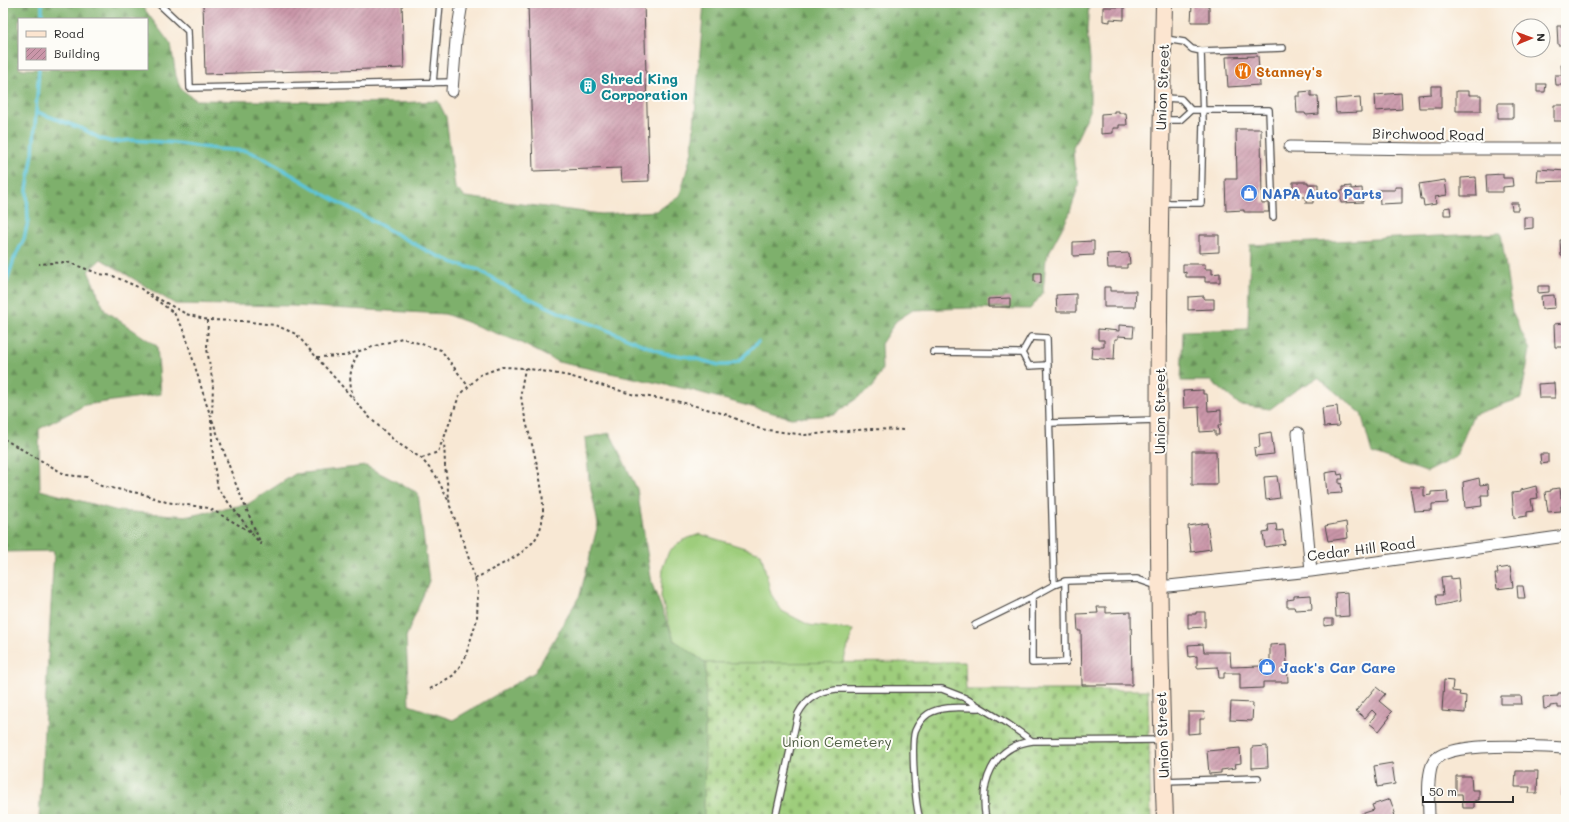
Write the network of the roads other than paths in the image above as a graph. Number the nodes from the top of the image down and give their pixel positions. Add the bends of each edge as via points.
1 (158, 3) edge
2 (440, 3) edge
3 (462, 3) edge
4 (1164, 3) edge
5 (1163, 39) junction
6 (1283, 48) dead end
7 (1201, 51) junction
8 (433, 83) junction
9 (453, 87) joint
10 (1161, 98) junction
11 (1191, 110) junction
12 (1202, 110) junction
13 (1161, 120) junction
14 (1290, 146) dead end
15 (1566, 149) edge
16 (1159, 203) junction
17 (1273, 217) dead end
18 (932, 352) dead end
19 (1022, 353) junction
20 (1048, 365) junction
21 (1159, 420) junction
22 (1050, 423) junction
23 (1298, 433) dead end
24 (1566, 536) edge
25 (1311, 571) junction
26 (1065, 581) junction
27 (1054, 584) junction
28 (1160, 586) junction
29 (1032, 597) junction
30 (975, 625) dead end
31 (980, 708) junction
32 (1162, 740) junction
33 (1032, 741) junction
34 (1566, 748) edge
35 (1258, 778) dead end
36 (1164, 781) junction
37 (775, 819) edge
38 (920, 819) edge
39 (986, 819) edge
40 (1166, 819) edge
41 (1428, 819) edge

1 - 8 lane via 188,31 190,88
2 - 8 lane
3 - 9 street via 456,40
4 - 5 main road, Union Street
5 - 7 lane via 1184,42 1192,49
5 - 10 main road, Union Street
6 - 7 lane
7 - 12 lane
8 - 9 lane
10 - 11 lane via 1181,99
10 - 13 main road, Union Street
11 - 12 lane
11 - 13 lane via 1180,120
12 - 16 lane via 1201,203
12 - 17 lane via 1269,110
13 - 16 main road, Union Street
14 - 15 street, Birchwood Road
16 - 21 main road, Union Street
18 - 19 lane
19 - 20 lane via 1029,366
19 - 20 lane via 1031,337 1047,338
20 - 22 lane
21 - 22 lane
21 - 28 main road, Union Street
22 - 27 lane
23 - 25 street
24 - 25 street, Cedar Hill Road
25 - 28 street, Cedar Hill Road
26 - 27 lane
26 - 28 lane via 1137,579
26 - 29 lane via 1066,662 1032,664
27 - 29 lane
28 - 32 main road, Union Street
29 - 30 lane
31 - 33 lane
31 - 37 lane via 950,691 935,688 836,689 814,695 802,706 795,721
31 - 38 lane via 935,711 925,716 918,725 914,737
32 - 33 lane
32 - 36 main road, Union Street
33 - 39 lane via 1013,748 988,774 984,793
34 - 41 street via 1509,746 1456,749 1446,752 1434,761 1430,771
35 - 36 lane
36 - 40 main road, Union Street

